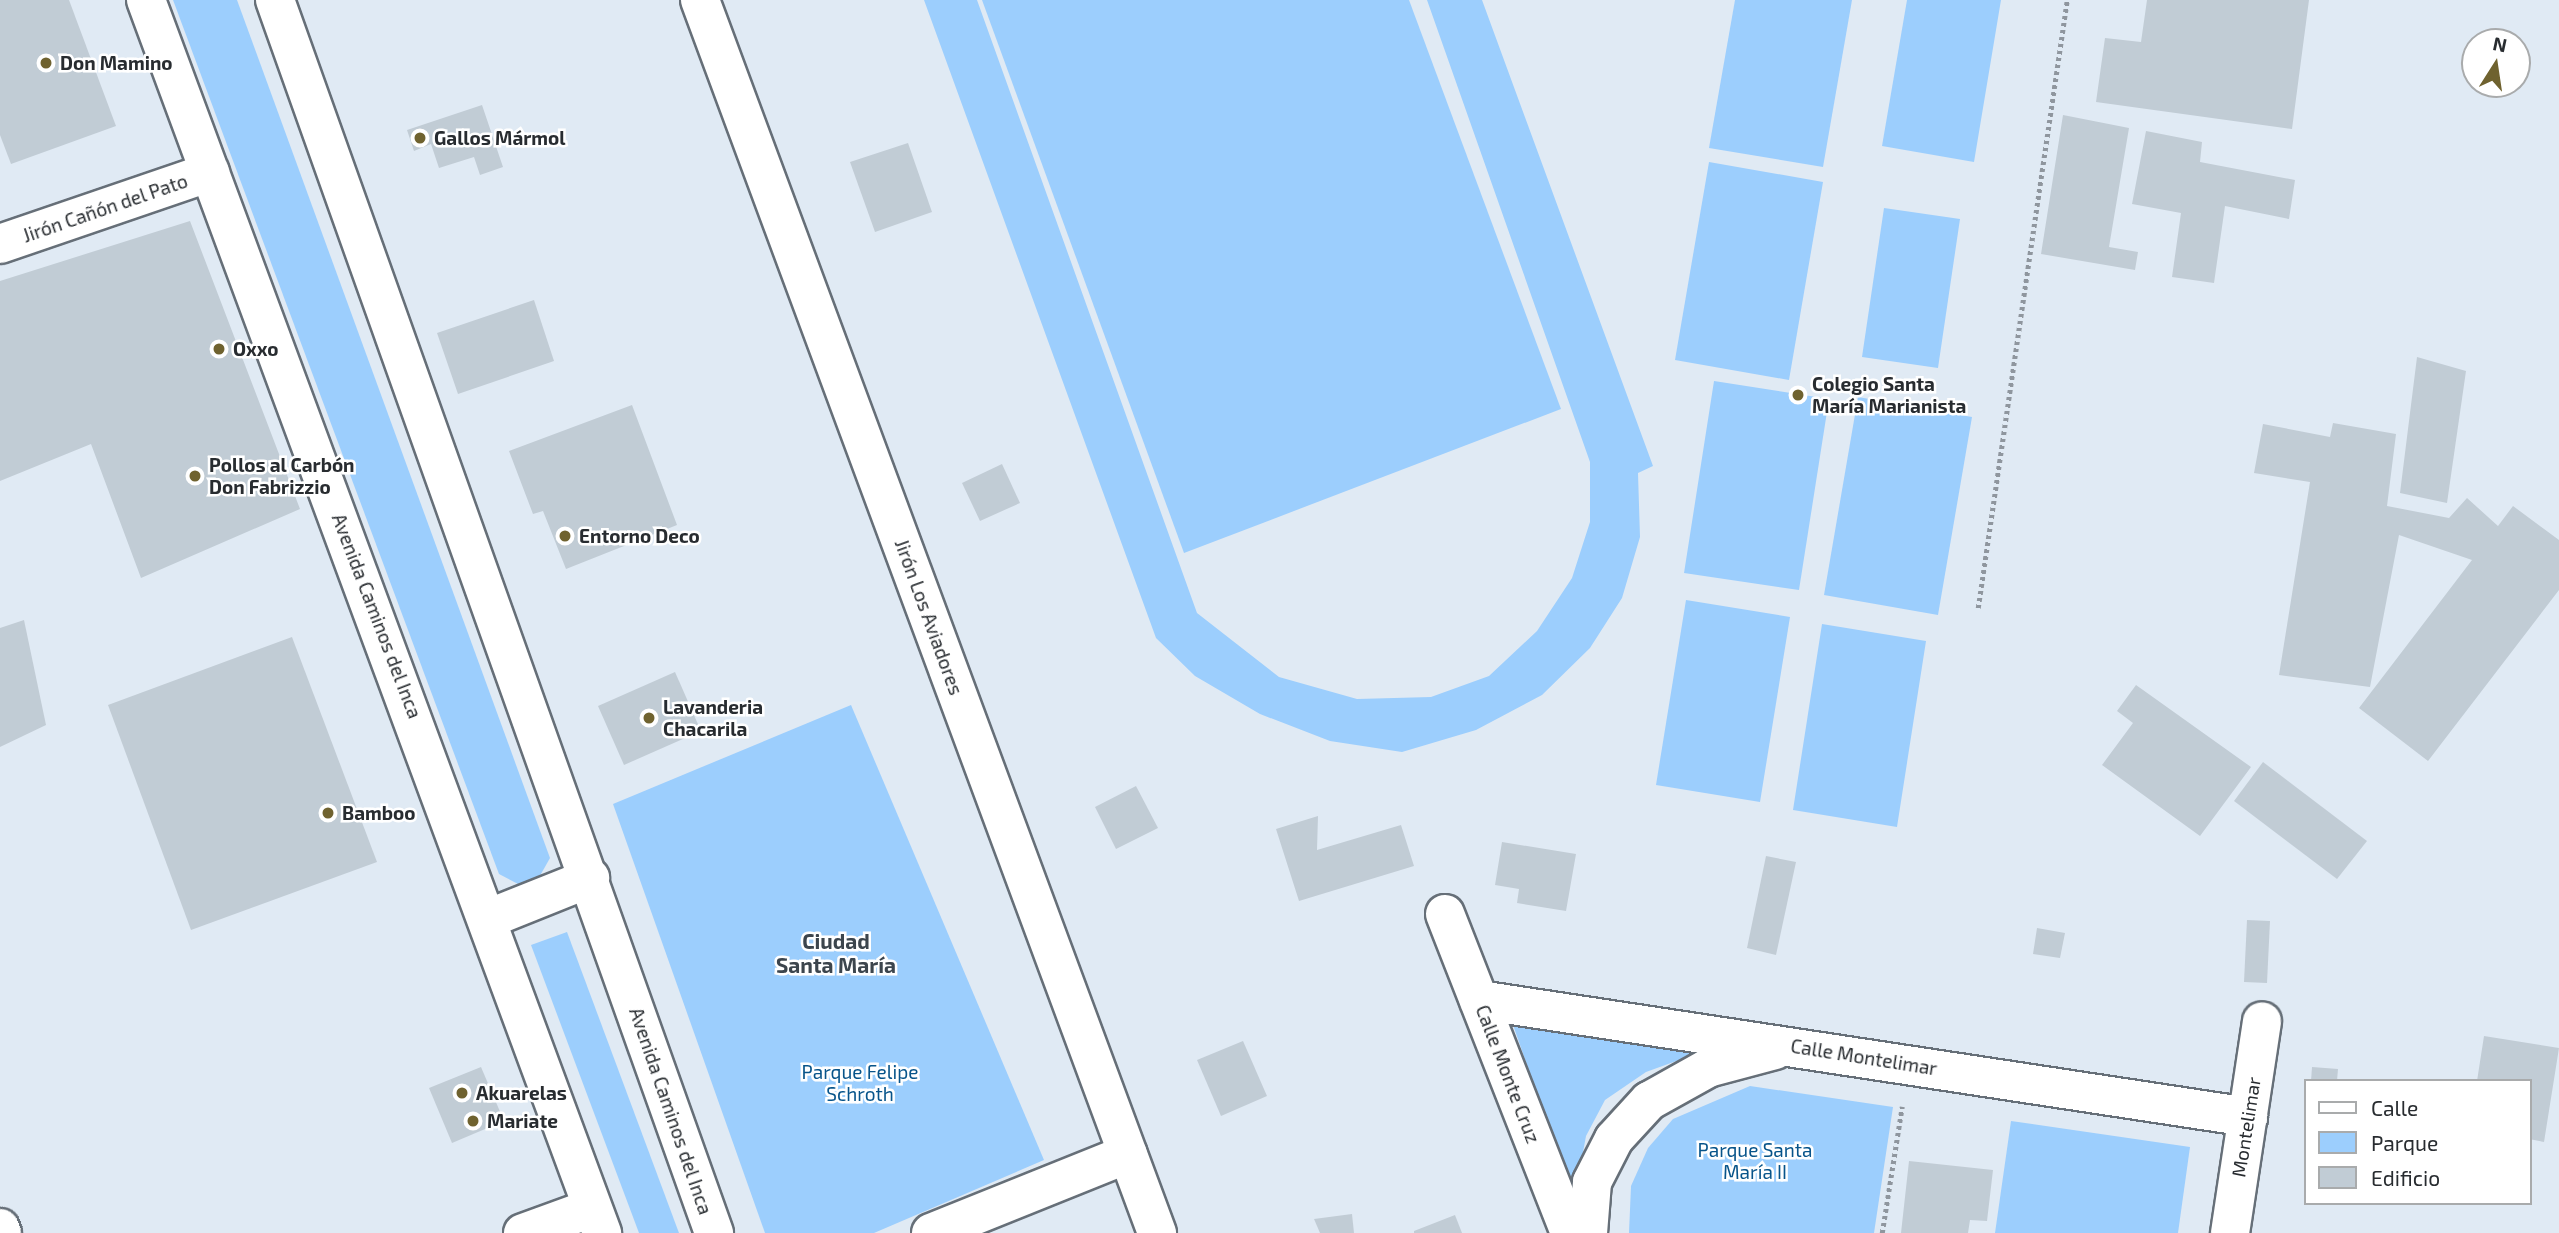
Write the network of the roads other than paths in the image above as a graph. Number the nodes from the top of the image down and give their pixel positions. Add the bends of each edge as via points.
1 (146, 0) edge
2 (275, 0) edge
3 (700, 0) edge
4 (210, 172) junction
5 (0, 244) edge
6 (590, 878) junction
7 (1446, 914) dead end
8 (490, 918) junction
9 (1479, 1000) junction
10 (2262, 1021) dead end
11 (1791, 1046) junction
12 (2248, 1117) junction
13 (1128, 1154) junction
14 (597, 1221) edge
15 (0, 1228) edge
16 (2, 1233) edge
17 (523, 1233) edge
18 (714, 1233) edge
19 (931, 1233) edge
20 (1157, 1233) edge
21 (1570, 1233) edge
22 (1588, 1233) edge
23 (2230, 1233) edge

1 - 4 street, Avenida Caminos del Inca
2 - 6 street, Avenida Caminos del Inca
3 - 13 street, Jirón Los Aviadores
4 - 5 street, Jirón Cañón del Pato
4 - 8 street, Avenida Caminos del Inca
6 - 8 street
6 - 18 street, Avenida Caminos del Inca
7 - 9 street, Calle Monte Cruz
8 - 14 street, Avenida Caminos del Inca
9 - 11 street, Calle Montelimar
9 - 21 street, Calle Monte Cruz
10 - 12 street, Montelimar
11 - 12 street, Calle Montelimar
11 - 22 street via 1708,1068 1649,1101 1614,1139 1592,1182
12 - 23 street, Montelimar
13 - 19 street
13 - 20 street, Jirón Los Aviadores
14 - 17 street
15 - 16 street

